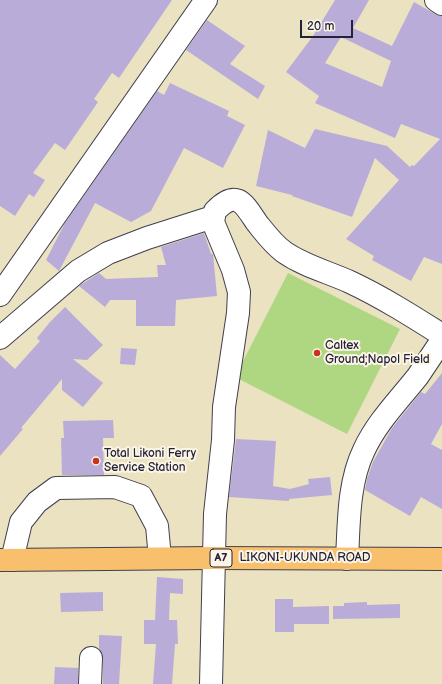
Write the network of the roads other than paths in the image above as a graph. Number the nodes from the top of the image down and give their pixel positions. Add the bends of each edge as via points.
1 (206, 0) edge
2 (436, 0) edge
3 (442, 4) edge
4 (213, 217) junction
5 (0, 295) edge
6 (442, 335) edge
7 (0, 338) edge
8 (442, 340) edge
9 (160, 558) junction
10 (214, 558) junction
11 (347, 559) junction
12 (442, 559) edge
13 (6, 560) edge
14 (91, 658) dead end
15 (90, 684) edge
16 (211, 684) edge

1 - 5 street
2 - 3 street
4 - 6 street via 215,211 227,201 241,202 248,206 264,232 284,252 357,286
4 - 7 street via 108,253 78,272
4 - 10 street via 239,292 224,407
8 - 11 street via 418,375 381,420 363,451 350,503
9 - 10 highway, LIKONI-UKUNDA ROAD / A7
9 - 13 highway, LIKONI-UKUNDA ROAD / A7
9 - 13 street via 157,526 141,496 115,487 56,488 36,502 21,522
10 - 11 highway, LIKONI-UKUNDA ROAD / A7
10 - 16 street
11 - 12 highway, LIKONI-UKUNDA ROAD / A7
14 - 15 street

